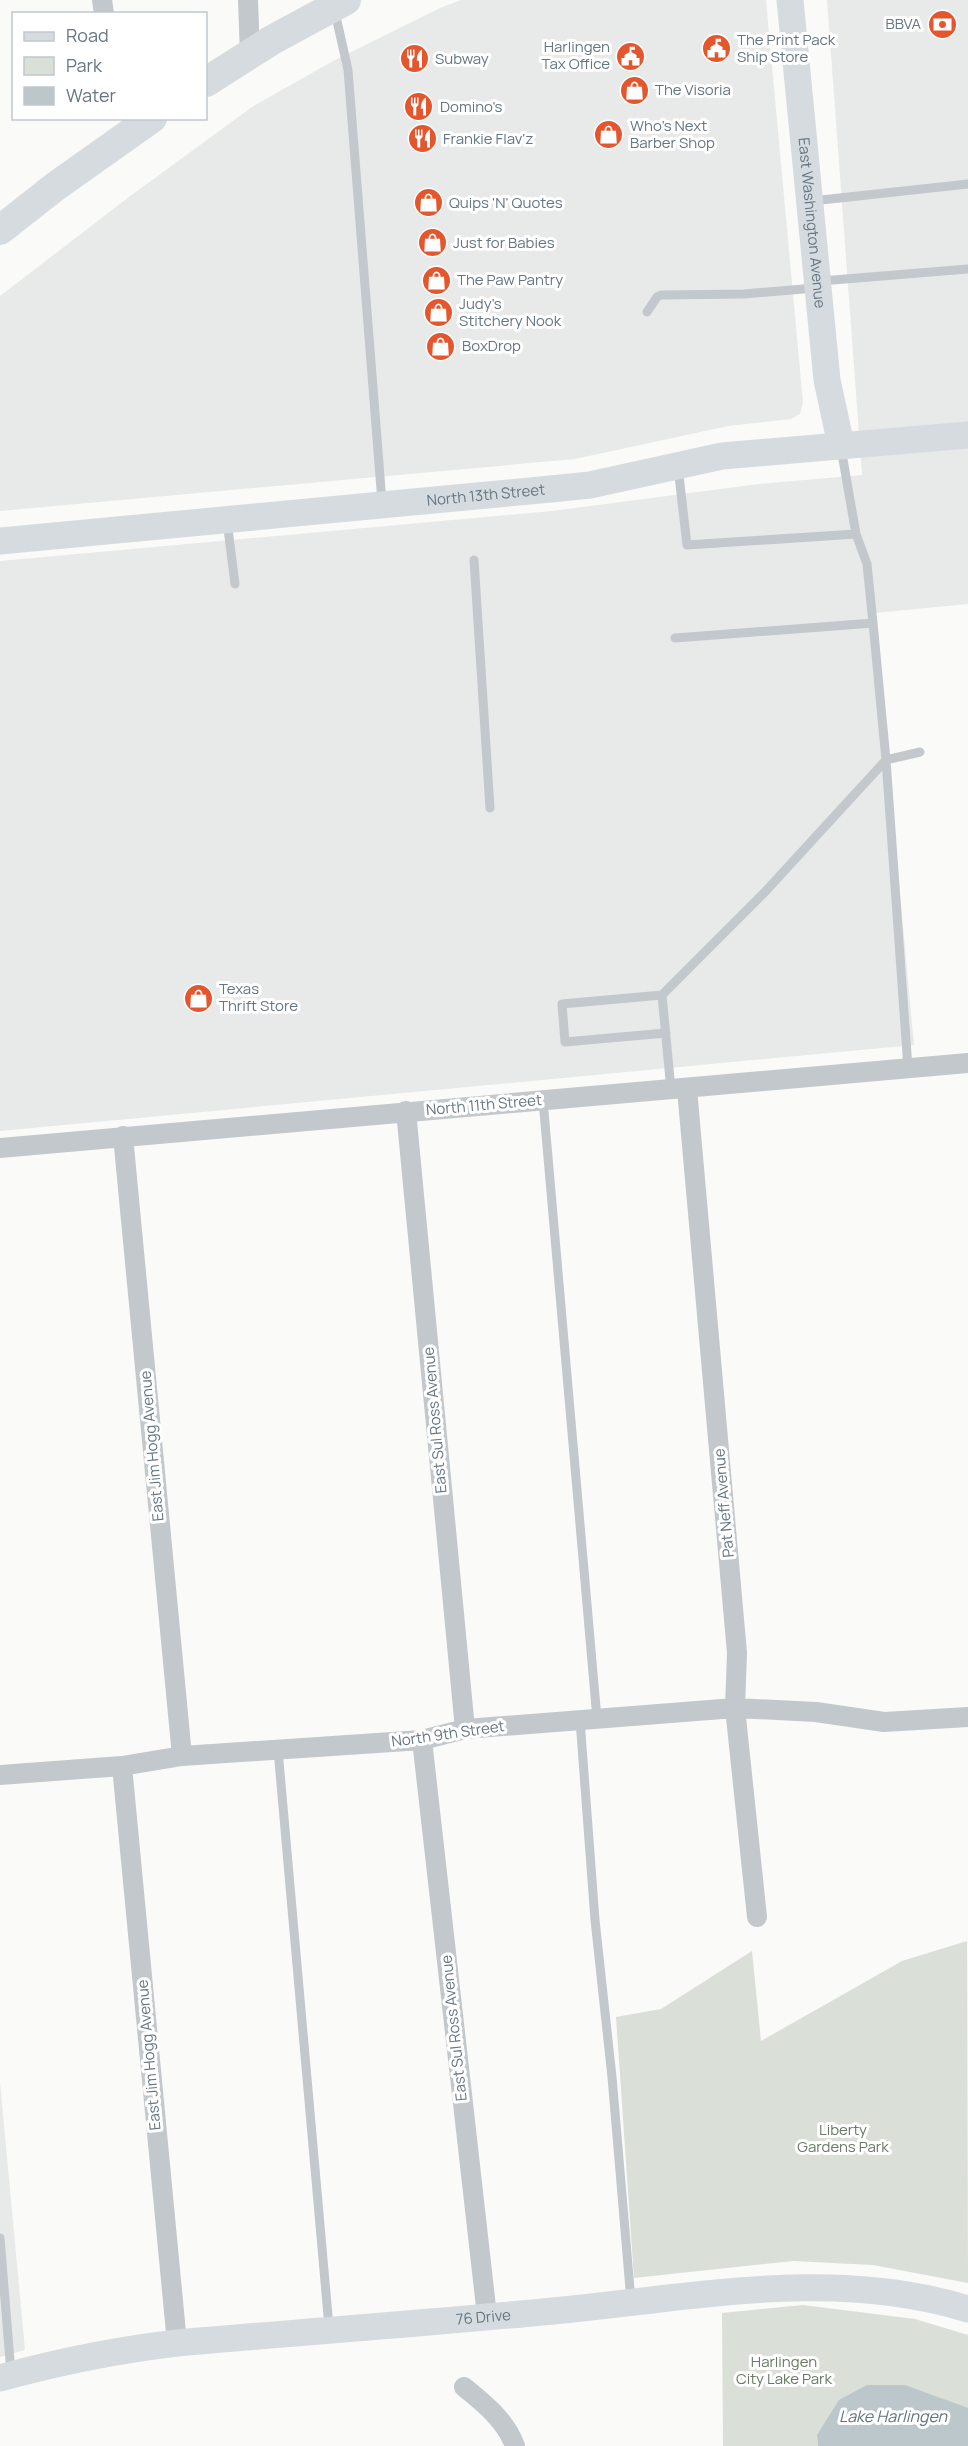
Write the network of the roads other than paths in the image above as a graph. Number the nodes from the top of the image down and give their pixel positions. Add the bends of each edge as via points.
1 (248, 0) edge
2 (790, 0) edge
3 (340, 3) edge
4 (250, 55) junction
5 (207, 81) edge
6 (145, 120) edge
7 (968, 184) edge
8 (809, 201) junction
9 (0, 229) edge
10 (968, 269) edge
11 (817, 285) junction
12 (647, 312) dead end
13 (968, 435) edge
14 (841, 445) junction
15 (678, 467) junction
16 (382, 505) junction
17 (227, 519) junction
18 (856, 534) junction
19 (0, 541) edge
20 (474, 560) dead end
21 (236, 584) dead end
22 (873, 623) junction
23 (675, 638) dead end
24 (920, 752) dead end
25 (885, 760) junction
26 (490, 808) dead end
27 (662, 995) junction
28 (666, 1033) junction
29 (968, 1063) edge
30 (908, 1068) junction
31 (679, 1090) junction
32 (543, 1100) junction
33 (406, 1111) junction
34 (123, 1136) junction
35 (0, 1148) edge
36 (735, 1708) junction
37 (968, 1716) edge
38 (589, 1719) junction
39 (465, 1729) junction
40 (422, 1740) junction
41 (278, 1750) junction
42 (182, 1756) junction
43 (122, 1766) junction
44 (0, 1775) edge
45 (757, 1917) dead end
46 (0, 2238) edge
47 (631, 2303) junction
48 (968, 2309) edge
49 (487, 2316) junction
50 (329, 2330) junction
51 (177, 2343) junction
52 (6, 2376) edge
53 (464, 2387) dead end
54 (515, 2446) edge

1 - 4 street
2 - 8 street, East Washington Avenue
3 - 4 main road
3 - 16 lane
4 - 5 main road
6 - 9 main road
7 - 8 lane
8 - 11 street, East Washington Avenue
10 - 11 lane
11 - 12 lane via 734,294 661,294
11 - 14 street, East Washington Avenue via 827,380
13 - 14 street, North 13th Street
14 - 15 street, North 13th Street via 722,456
14 - 18 lane
15 - 16 street, North 13th Street via 590,485
15 - 18 lane via 687,545
16 - 17 street, North 13th Street
17 - 19 street, North 13th Street
17 - 21 lane
18 - 22 lane via 867,564
20 - 26 lane
22 - 23 lane
22 - 25 lane
24 - 25 lane
25 - 27 lane via 764,893
25 - 30 lane
27 - 28 lane
27 - 28 lane via 562,1004 565,1042
28 - 31 lane
29 - 30 street, North 11th Street
30 - 31 street, North 11th Street
31 - 32 street, North 11th Street
31 - 36 street, Pat Neff Avenue via 737,1653
32 - 33 street, North 11th Street
32 - 38 lane
33 - 34 street, North 11th Street
33 - 39 street, East Sul Ross Avenue
34 - 35 street, North 11th Street
34 - 42 street, East Jim Hogg Avenue
36 - 37 street, North 9th Street via 816,1712 884,1722
36 - 38 street, North 9th Street
36 - 45 street, Pat Neff Avenue
38 - 39 street, North 9th Street
38 - 47 lane via 595,1920
39 - 40 street, North 9th Street
40 - 41 street, North 9th Street
40 - 49 street, East Sul Ross Avenue
41 - 42 street, North 9th Street
41 - 50 lane
42 - 43 street, North 9th Street
43 - 44 street, North 9th Street
43 - 51 street, East Jim Hogg Avenue
46 - 52 lane
47 - 48 street, 76 Drive via 810,2287 881,2292
47 - 49 street, 76 Drive
49 - 50 street, 76 Drive
50 - 51 street, 76 Drive
51 - 52 street, 76 Drive via 121,2349
53 - 54 street via 490,2408

